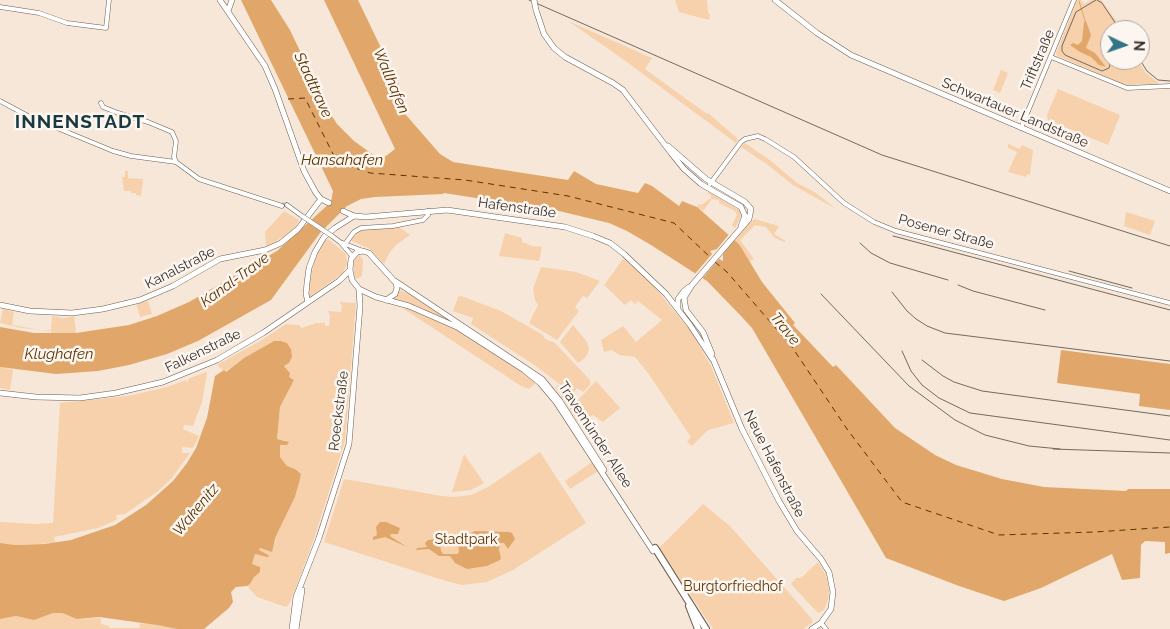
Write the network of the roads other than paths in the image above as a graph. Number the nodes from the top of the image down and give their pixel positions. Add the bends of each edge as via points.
1 (109, 0) edge
2 (220, 0) edge
3 (232, 0) edge
4 (534, 0) edge
5 (774, 0) edge
6 (1074, 0) edge
7 (0, 7) edge
8 (228, 10) junction
9 (1051, 57) junction
10 (1170, 86) edge
11 (0, 101) edge
12 (101, 103) dead end
13 (1021, 128) junction
14 (661, 139) junction
15 (176, 162) junction
16 (709, 185) junction
17 (1170, 191) edge
18 (320, 199) junction
19 (328, 203) dead end
20 (428, 211) junction
21 (343, 212) dead end
22 (354, 216) junction
23 (740, 228) junction
24 (340, 242) junction
25 (345, 244) junction
26 (364, 250) junction
27 (352, 256) junction
28 (350, 270) junction
29 (352, 280) junction
30 (339, 281) junction
31 (395, 281) junction
32 (692, 285) junction
33 (359, 289) junction
34 (371, 295) junction
35 (386, 300) junction
36 (684, 300) junction
37 (674, 301) junction
38 (308, 302) junction
39 (1170, 304) edge
40 (0, 305) edge
41 (360, 306) junction
42 (714, 362) junction
43 (0, 393) edge
44 (654, 549) junction
45 (690, 605) junction
46 (296, 613) junction
47 (822, 623) junction
48 (292, 629) edge
49 (296, 629) edge
50 (698, 629) edge
51 (702, 629) edge
52 (706, 629) edge
53 (711, 629) edge
54 (812, 629) edge
55 (826, 629) edge

1 - 7 street via 106,28
2 - 8 main road
3 - 8 main road
4 - 14 main road, bridge via 544,34 554,48 624,90
5 - 13 main road, Schwartauer Landstraße via 852,56
6 - 9 street, Triftstraße
8 - 18 main road via 269,73 304,171
9 - 10 street via 1127,88
9 - 13 street, Triftstraße
11 - 15 street via 113,151
12 - 15 street via 103,107 172,132 176,141
13 - 17 main road, Schwartauer Landstraße
14 - 16 main road
14 - 16 main road
15 - 24 street, bridge via 204,181 294,210
16 - 23 main road via 741,207 745,215
16 - 23 main road via 745,202 751,212
16 - 39 street, Posener Straße via 739,143 758,136 794,157 845,203 874,222 896,231
18 - 19 main road
18 - 40 main road, Kanalstraße via 282,243 220,260 140,300 72,313 30,311
20 - 22 main road, Hafenstraße
20 - 25 street via 424,220 361,228
20 - 37 main road, Hafenstraße via 453,211 579,230 610,243
21 - 22 main road, Hafenstraße
22 - 38 main road via 324,237 315,252 309,268
23 - 32 main road
24 - 25 street
24 - 27 street
25 - 26 street
26 - 27 main road
26 - 31 main road, Travemünder Allee
27 - 28 main road
28 - 29 main road
28 - 30 main road, Falkenstraße
29 - 30 main road, Falkenstraße
29 - 33 main road
30 - 38 main road, Falkenstraße
31 - 35 main road via 396,292
31 - 44 main road, Travemünder Allee via 543,380 560,401
32 - 36 main road
32 - 37 main road
33 - 34 main road, Travemünder Allee
33 - 41 main road, Roeckstraße
34 - 35 main road, Travemünder Allee
34 - 41 main road
35 - 44 main road, Travemünder Allee via 400,302 458,327 533,376 556,402
36 - 37 main road
36 - 42 main road via 686,310 706,337
37 - 42 main road, Hafenstraße via 704,342
37 - 42 main road, Hafenstraße
38 - 43 main road, Falkenstraße via 217,360 163,382 80,398 36,398
41 - 46 main road, Roeckstraße via 349,444 296,597
42 - 47 main road, Neue Hafenstraße via 742,428 783,509 829,572 833,599
44 - 45 highway, Travemünder Allee
45 - 50 highway
45 - 51 highway, Travemünder Allee
45 - 52 highway, Travemünder Allee
45 - 53 highway via 700,612
46 - 48 main road
46 - 49 main road
47 - 54 main road
47 - 55 street

